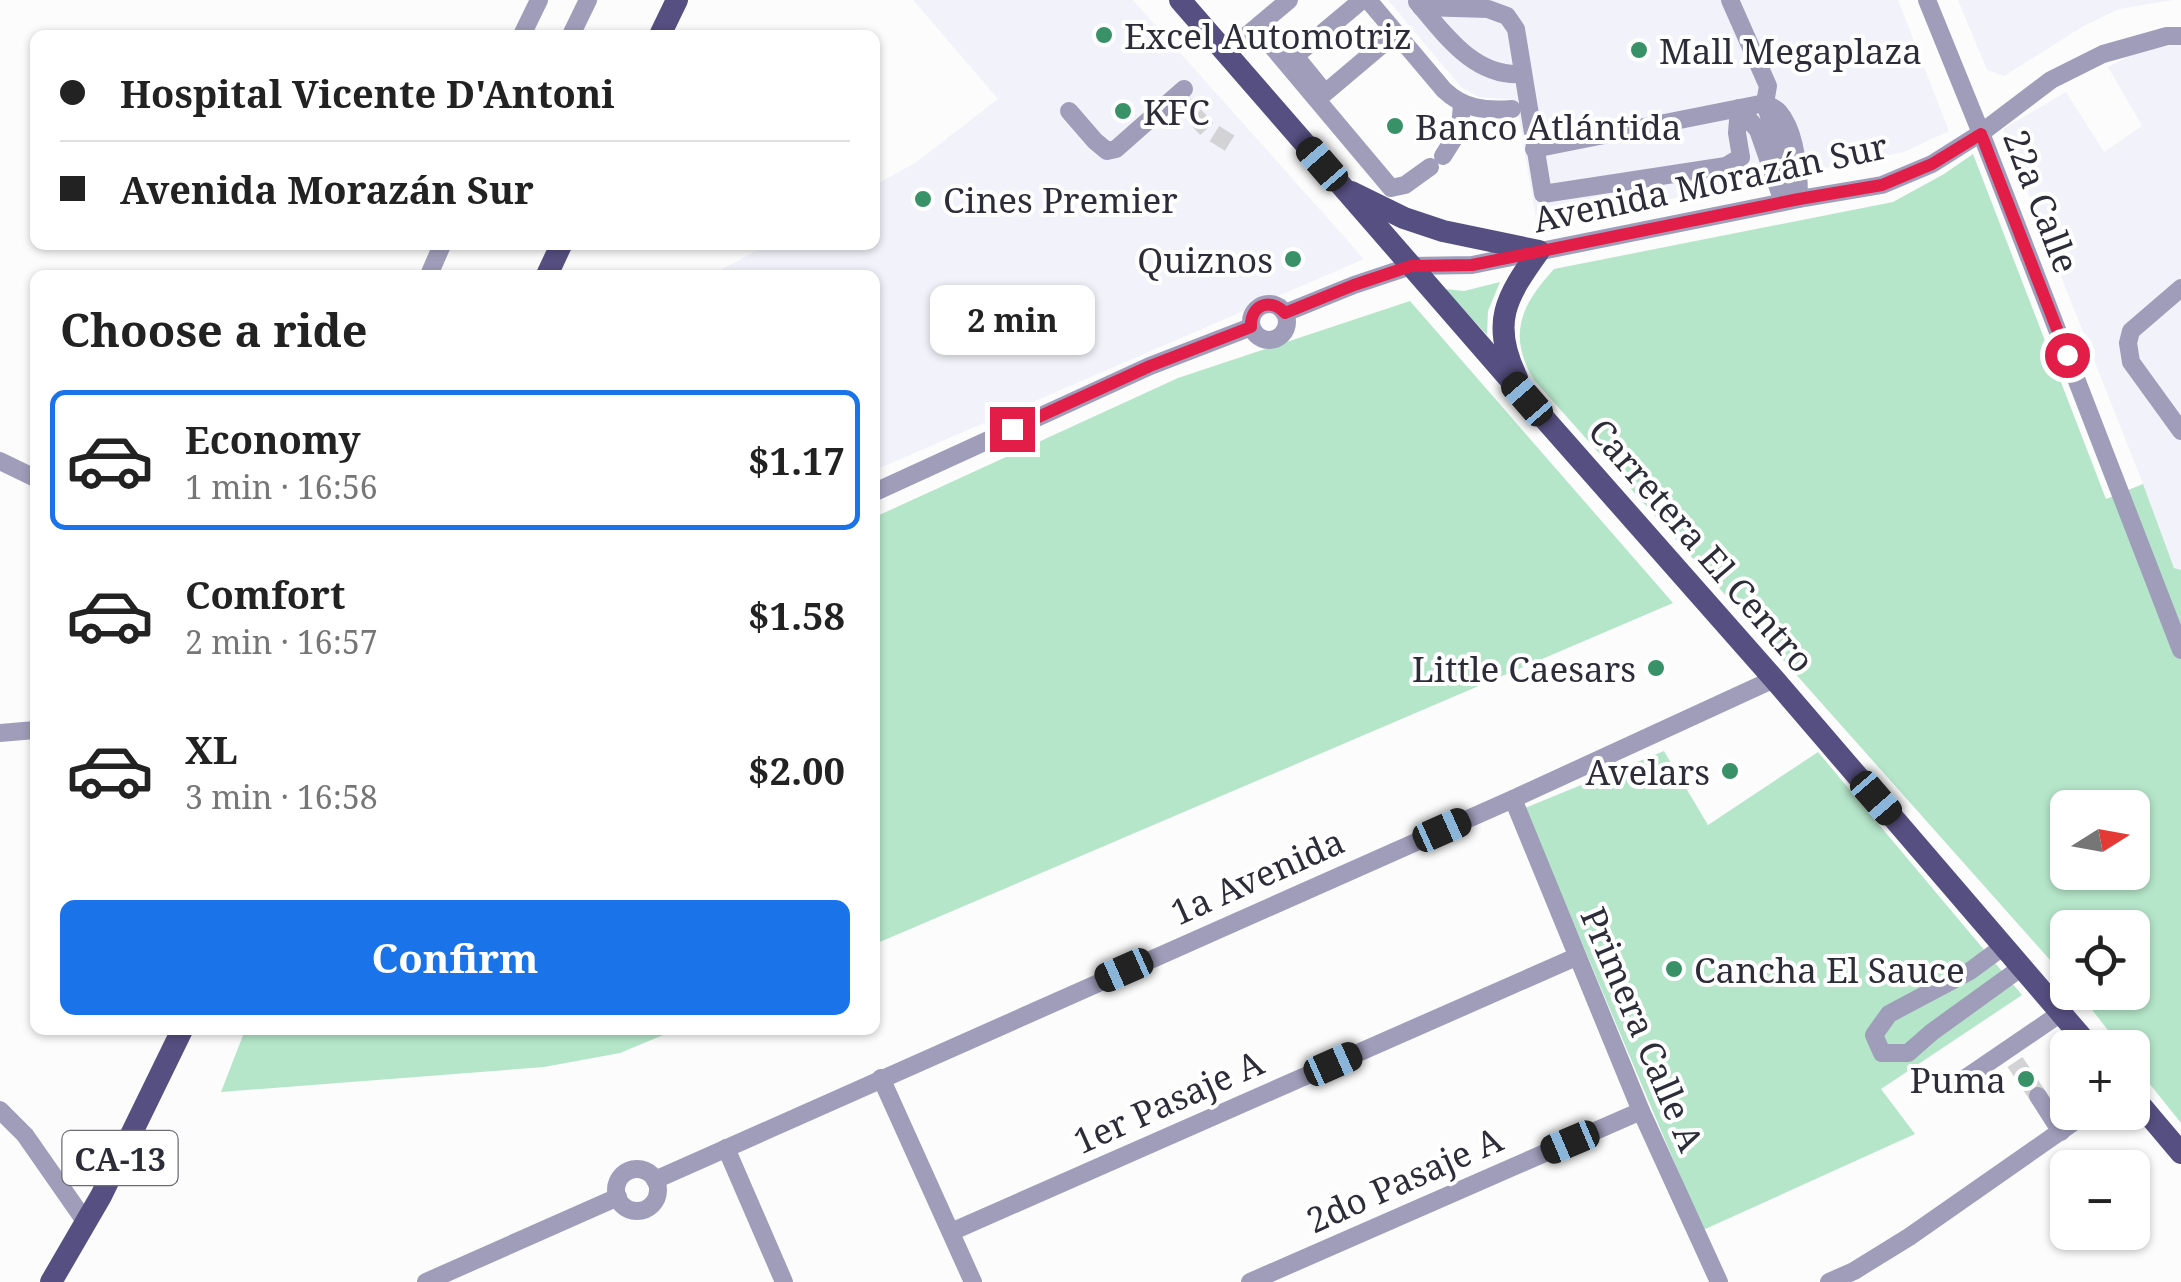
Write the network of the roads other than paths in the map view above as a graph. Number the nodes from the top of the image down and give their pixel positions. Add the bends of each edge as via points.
1 (539, 0) edge
2 (588, 0) edge
3 (676, 0) edge
4 (1180, 0) edge
5 (1289, 0) edge
6 (1365, 0) edge
7 (1730, 0) edge
8 (1927, 0) edge
9 (1418, 4) edge
10 (524, 30) edge
11 (574, 30) edge
12 (662, 30) edge
13 (1396, 33) junction
14 (2181, 36) edge
15 (1232, 48) junction
16 (1523, 74) junction
17 (1184, 89) dead end
18 (1765, 103) junction
19 (1462, 104) junction
20 (1739, 108) junction
21 (1512, 110) dead end
22 (1069, 111) dead end
23 (1981, 134) junction
24 (1534, 149) junction
25 (1342, 187) junction
26 (1791, 200) junction
27 (1539, 250) junction
28 (1411, 266) junction
29 (2181, 288) edge
30 (1285, 313) junction
31 (1251, 327) junction
32 (1527, 399) junction
33 (2181, 431) edge
34 (0, 462) edge
35 (30, 476) edge
36 (880, 490) edge
37 (2181, 650) edge
38 (1774, 679) junction
39 (30, 730) edge
40 (0, 733) edge
41 (1512, 799) junction
42 (2004, 946) junction
43 (1576, 958) junction
44 (2022, 967) junction
45 (2061, 1013) junction
46 (2076, 1030) edge
47 (180, 1035) edge
48 (881, 1078) junction
49 (1954, 1086) dead end
50 (2038, 1096) tunnel mouth
51 (0, 1110) edge
52 (1640, 1110) junction
53 (2150, 1116) edge
54 (2064, 1130) edge
55 (2061, 1132) junction
56 (726, 1148) junction
57 (2181, 1153) edge
58 (656, 1180) junction
59 (618, 1197) junction
60 (86, 1222) junction
61 (951, 1232) junction
62 (51, 1282) edge
63 (426, 1282) edge
64 (784, 1282) edge
65 (973, 1282) edge
66 (1250, 1282) edge
67 (1719, 1282) edge
68 (1829, 1282) edge

1 - 10 street
2 - 11 street
3 - 12 main road
4 - 15 main road, Carretera El Centro
5 - 15 street
6 - 13 street
6 - 13 street via 1295,56 1325,93
7 - 18 street via 1768,86
8 - 23 street, 22a Calle
9 - 16 street via 1481,66
9 - 16 street via 1507,16 1516,28
13 - 19 street
14 - 23 street, Avenida Morazán Sur via 2103,54 2052,80
15 - 19 street via 1252,39 1270,44 1391,188 1406,185 1436,161 1460,129
15 - 25 main road, Carretera El Centro
16 - 24 street
17 - 22 street via 1107,151
18 - 20 street
18 - 26 street via 1792,139 1798,170
19 - 21 street
20 - 24 street
20 - 24 street via 1741,157 1726,166 1543,194
20 - 26 street via 1758,130
23 - 26 street, Avenida Morazán Sur via 1882,185
23 - 37 street, 22a Calle
25 - 27 main road via 1404,218
25 - 28 main road, Carretera El Centro
26 - 27 street, Avenida Morazán Sur
27 - 28 street, Avenida Morazán Sur via 1472,265
27 - 32 main road via 1506,304 1504,322 1506,355
28 - 30 street, Avenida Morazán Sur
28 - 32 main road, Carretera El Centro
29 - 33 street via 2131,331 2128,343 2131,362
30 - 31 street, Avenida Morazán Sur via 1259,306
30 - 31 street, Avenida Morazán Sur via 1276,339 1263,340
31 - 36 street, Avenida Morazán Sur
32 - 38 main road, Carretera El Centro
34 - 35 street
38 - 41 street, 1a Avenida
38 - 42 main road, Carretera El Centro
39 - 40 street
41 - 43 street, Primera Calle A
41 - 48 street, 1a Avenida
42 - 44 main road, Carretera El Centro
42 - 44 street via 1889,1014 1874,1035 1882,1053 1908,1053
43 - 52 street, Primera Calle A
43 - 61 street, 1er Pasaje A
44 - 45 main road, Carretera El Centro
45 - 46 main road, Carretera El Centro
45 - 49 street via 2011,1056
47 - 60 main road, CA-13
48 - 56 street, 1a Avenida
48 - 61 street
50 - 55 street
51 - 60 street
52 - 66 street, 2do Pasaje A
52 - 67 street, Primera Calle A
53 - 57 main road
54 - 55 street
55 - 68 street via 1910,1237
56 - 58 street, 1a Avenida
56 - 64 street
58 - 59 street, 1a Avenida via 639,1169 625,1172
58 - 59 street, 1a Avenida via 658,1193 646,1209 632,1210
59 - 63 street, 1a Avenida
60 - 62 main road, CA-13
61 - 65 street

